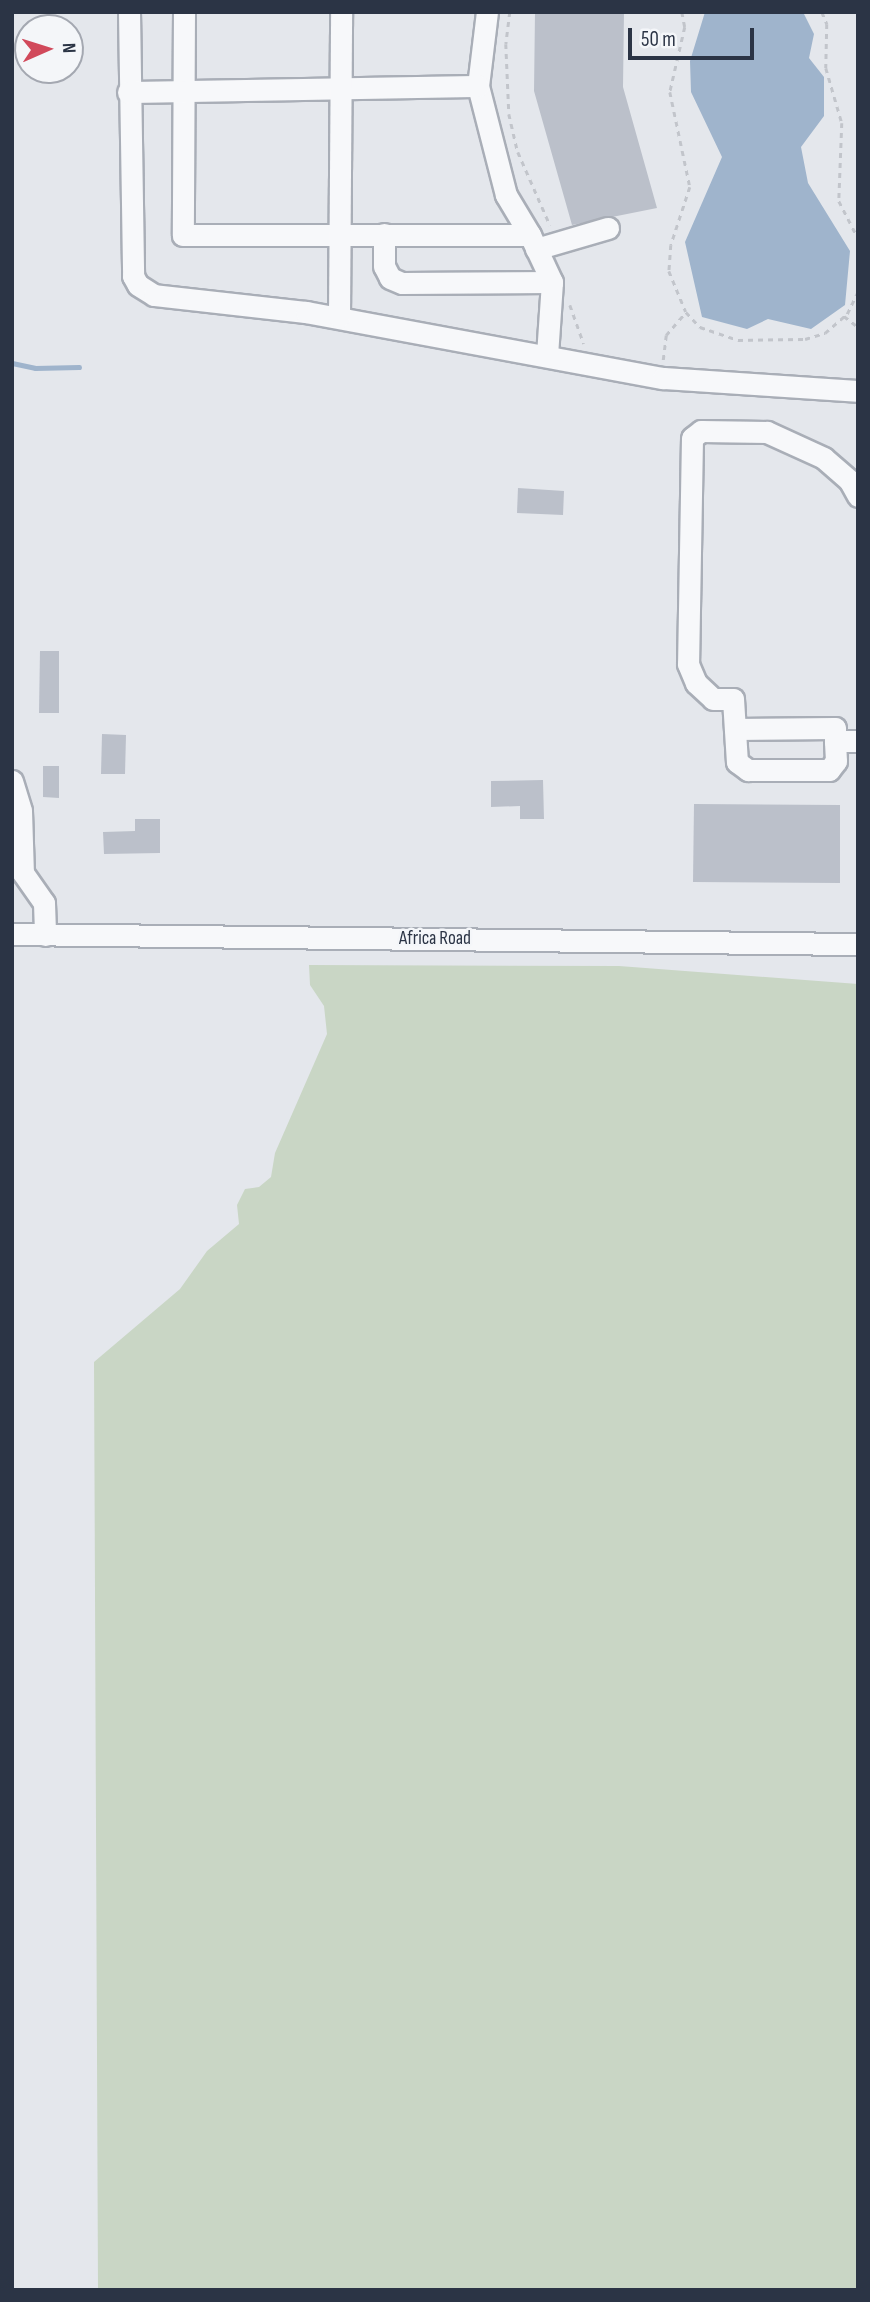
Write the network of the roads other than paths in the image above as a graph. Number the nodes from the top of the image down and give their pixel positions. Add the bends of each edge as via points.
1 (128, 12) edge
2 (184, 12) edge
3 (341, 12) edge
4 (487, 12) edge
5 (478, 86) junction
6 (185, 88) junction
7 (342, 88) junction
8 (128, 92) junction
9 (608, 228) dead end
10 (341, 233) junction
11 (384, 233) junction
12 (533, 242) junction
13 (552, 282) junction
14 (339, 317) junction
15 (547, 356) junction
16 (857, 391) edge
17 (858, 496) edge
18 (735, 729) junction
19 (835, 741) junction
20 (858, 741) edge
21 (12, 781) edge
22 (22, 886) edge
23 (12, 934) edge
24 (45, 935) junction
25 (858, 944) edge

1 - 8 street
2 - 6 street
3 - 7 street
4 - 5 street
5 - 7 street
5 - 12 street via 506,195
6 - 7 street
6 - 8 street
6 - 10 street via 183,235
7 - 10 street
8 - 14 street via 133,276 138,285 169,298
9 - 12 street
10 - 11 street
10 - 14 street
11 - 12 street
11 - 13 street via 384,266 390,278 402,283
12 - 13 street
13 - 15 street
14 - 15 street
15 - 16 street via 663,378
17 - 18 street via 849,480 824,458 767,432 701,431 692,438 688,664 696,683 713,699 733,699
18 - 19 street via 835,729
18 - 19 street via 737,762 748,770 829,769 836,761
19 - 20 street
21 - 22 street via 21,811
22 - 24 street via 44,903
23 - 24 street, Africa Road
24 - 25 street, Africa Road

